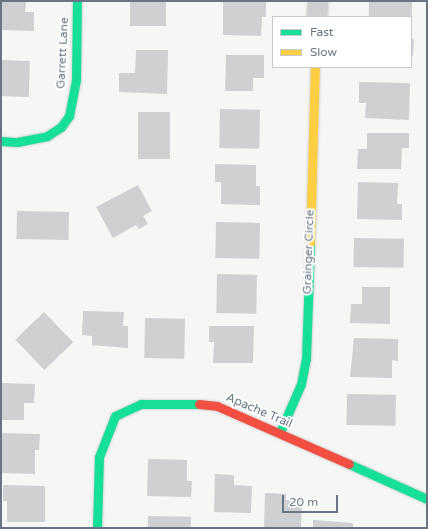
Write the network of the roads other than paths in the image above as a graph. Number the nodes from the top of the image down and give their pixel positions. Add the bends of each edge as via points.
1 (77, 1) edge
2 (318, 1) edge
3 (317, 16) edge
4 (316, 68) edge
5 (1, 141) edge
6 (280, 432) junction
7 (427, 498) edge
8 (97, 528) edge

1 - 5 street, Garrett Lane via 76,80 69,116 61,127 47,136 17,142
2 - 3 street
4 - 6 street, Grainger Circle via 306,359 301,384
6 - 7 street, Apache Trail
6 - 8 street, Apache Trail via 217,406 194,403 141,404 115,416 99,457

